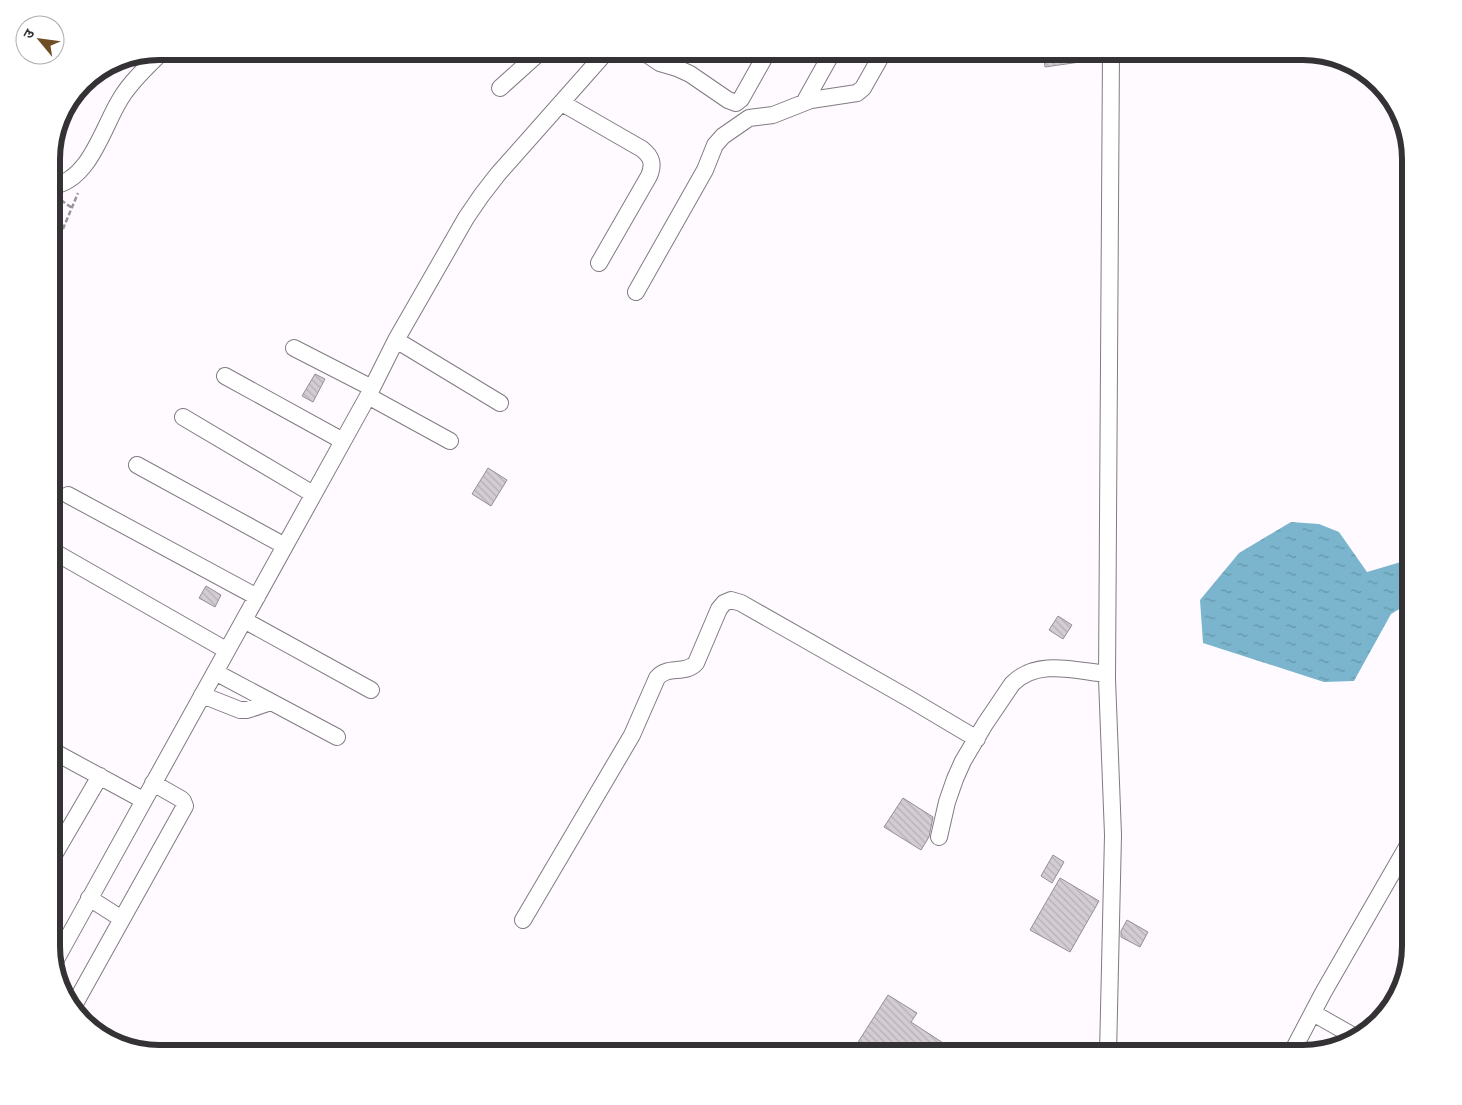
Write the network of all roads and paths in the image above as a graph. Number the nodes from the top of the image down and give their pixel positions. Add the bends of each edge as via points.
1 (153, 60) edge
2 (531, 60) edge
3 (599, 60) edge
4 (656, 60) edge
5 (763, 60) edge
6 (827, 60) edge
7 (879, 60) edge
8 (1111, 60) edge
9 (500, 88) dead end
10 (805, 101) junction
11 (562, 103) junction
12 (60, 183) edge
13 (78, 192) dead end
14 (60, 236) edge
15 (599, 264) dead end
16 (636, 292) dead end
17 (396, 340) junction
18 (294, 348) dead end
19 (225, 376) dead end
20 (370, 392) junction
21 (500, 403) dead end
22 (183, 417) dead end
23 (343, 441) junction
24 (450, 441) dead end
25 (138, 465) dead end
26 (314, 494) junction
27 (68, 495) dead end
28 (285, 546) junction
29 (60, 555) edge
30 (257, 597) junction
31 (244, 620) junction
32 (226, 650) junction
33 (215, 672) junction
34 (1107, 674) junction
35 (371, 690) dead end
36 (202, 694) junction
37 (271, 702) junction
38 (338, 737) dead end
39 (977, 739) junction
40 (60, 754) edge
41 (100, 776) junction
42 (153, 783) junction
43 (143, 800) junction
44 (939, 837) dead end
45 (60, 845) edge
46 (1402, 856) edge
47 (89, 898) junction
48 (122, 919) junction
49 (523, 920) dead end
50 (60, 952) edge
51 (77, 1000) edge
52 (1313, 1013) junction
53 (1350, 1034) edge
54 (1108, 1045) edge
55 (1296, 1045) edge

1 - 12 street via 121,98 90,159 68,180
2 - 9 street
3 - 11 street
4 - 5 street via 690,74 736,103 741,100
6 - 10 street
7 - 10 street via 860,91
8 - 34 street
10 - 16 street via 773,115 749,118 718,141
11 - 15 street via 642,149 652,160 649,176
11 - 17 street via 481,196
13 - 14 path
17 - 20 street
17 - 21 street
18 - 20 street
19 - 23 street
20 - 23 street
20 - 24 street
22 - 26 street
23 - 26 street
25 - 28 street
26 - 28 street
27 - 30 street
28 - 30 street
29 - 32 street
30 - 31 street
31 - 32 street
31 - 35 street
32 - 33 street
33 - 36 street
33 - 37 street
34 - 39 street via 1052,668 1029,671 1012,684
34 - 54 street via 1113,835
36 - 37 street via 240,710
36 - 42 street
37 - 38 street
39 - 44 street via 950,789
39 - 49 street via 793,632 731,600 719,609 696,663 689,668 666,671 656,678 632,735
40 - 41 street
41 - 43 street
41 - 45 street
42 - 43 street
42 - 48 street via 181,799 185,806
43 - 47 street
46 - 52 street
47 - 48 street
47 - 50 street
48 - 51 street
52 - 53 street
52 - 55 street

